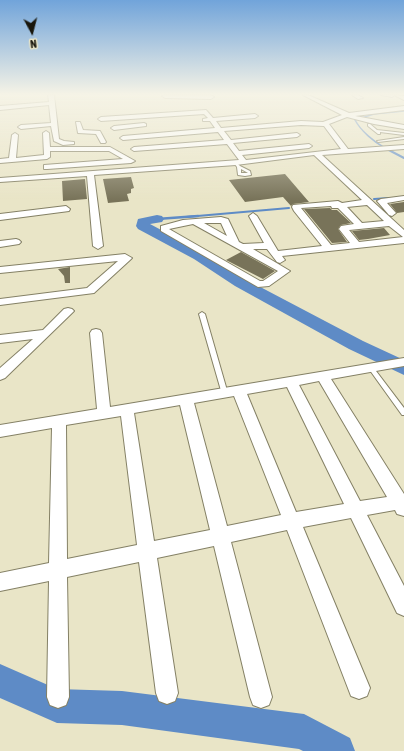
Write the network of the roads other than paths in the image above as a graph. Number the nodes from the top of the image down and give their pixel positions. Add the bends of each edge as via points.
1 (55, 130) edge
2 (80, 130) edge
3 (220, 130) joint
4 (330, 130) edge
5 (377, 131) joint
6 (46, 133) dead end
7 (404, 134) edge
8 (15, 135) dead end
9 (297, 135) dead end
10 (404, 138) edge
11 (389, 140) junction
12 (378, 141) dead end
13 (103, 142) junction
14 (110, 142) dead end
15 (229, 142) junction
16 (312, 145) dead end
17 (404, 147) edge
18 (46, 149) junction
19 (134, 149) junction
20 (346, 151) junction
21 (238, 154) junction
22 (316, 154) junction
23 (150, 156) dead end
24 (46, 157) junction
25 (12, 160) junction
26 (0, 161) edge
27 (239, 164) junction
28 (47, 167) junction
29 (90, 174) junction
30 (47, 177) junction
31 (0, 180) edge
32 (404, 198) edge
33 (369, 202) junction
34 (341, 205) junction
35 (66, 209) dead end
36 (253, 216) dead end
37 (0, 217) edge
38 (392, 220) junction
39 (195, 222) junction
40 (404, 225) edge
41 (360, 226) junction
42 (404, 234) edge
43 (404, 240) edge
44 (16, 242) dead end
45 (0, 244) edge
46 (239, 245) junction
47 (356, 245) junction
48 (98, 246) dead end
49 (328, 248) junction
50 (272, 250) junction
51 (0, 270) edge
52 (284, 271) junction
53 (0, 302) edge
54 (68, 311) dead end
55 (202, 314) dead end
56 (46, 333) junction
57 (96, 333) dead end
58 (0, 339) edge
59 (404, 362) edge
60 (376, 368) junction
61 (0, 375) edge
62 (323, 377) junction
63 (291, 382) junction
64 (232, 392) junction
65 (186, 400) junction
66 (401, 406) edge
67 (127, 410) junction
68 (404, 413) edge
69 (104, 414) junction
70 (60, 421) junction
71 (0, 431) edge
72 (402, 505) edge
73 (356, 510) junction
74 (292, 522) junction
75 (221, 536) junction
76 (147, 551) junction
77 (58, 570) junction
78 (0, 582) edge
79 (404, 606) edge
80 (359, 688) dead end
81 (167, 692) dead end
82 (58, 697) dead end
83 (261, 697) dead end

1 - 13 street via 58,142
2 - 13 street via 98,132
3 - 15 street
3 - 19 street via 121,140
4 - 20 street
5 - 7 lane
5 - 11 lane
6 - 18 street
8 - 25 street
9 - 15 street
10 - 11 lane
11 - 12 lane
13 - 14 street
15 - 19 street
15 - 21 street
16 - 21 street
17 - 20 street
18 - 24 street
18 - 28 street via 110,149 131,161
19 - 23 street
20 - 22 street
21 - 27 street
22 - 27 street
22 - 33 street
24 - 25 street
24 - 28 street
25 - 26 street
27 - 29 street via 159,165
28 - 30 street
29 - 30 street
29 - 48 street
30 - 31 street
32 - 38 street via 381,201
33 - 34 street
33 - 38 street
34 - 41 street
34 - 49 street via 297,209
35 - 37 street
36 - 50 street
38 - 40 street
38 - 41 street
38 - 42 street
39 - 46 street
39 - 46 street via 224,220
39 - 52 street via 164,228 165,231 258,284 265,284
41 - 47 street via 343,229
43 - 47 street
44 - 45 street
46 - 50 street
46 - 52 street
47 - 49 street
49 - 50 street
50 - 52 street via 286,268
51 - 53 street via 127,258 90,291
54 - 56 street
55 - 64 lane
56 - 58 street
56 - 61 street
57 - 69 street
59 - 60 street
60 - 62 street
60 - 66 lane
62 - 63 street
62 - 72 street
63 - 64 street
63 - 73 street
64 - 65 street
64 - 74 street
65 - 67 street
65 - 75 street
66 - 68 lane
67 - 69 street
67 - 76 street
69 - 70 street
70 - 71 street
70 - 77 street
72 - 73 street
73 - 74 street
73 - 79 street
74 - 75 street
74 - 80 street
75 - 76 street
75 - 83 street
76 - 77 street
76 - 81 street
77 - 78 street
77 - 82 street

